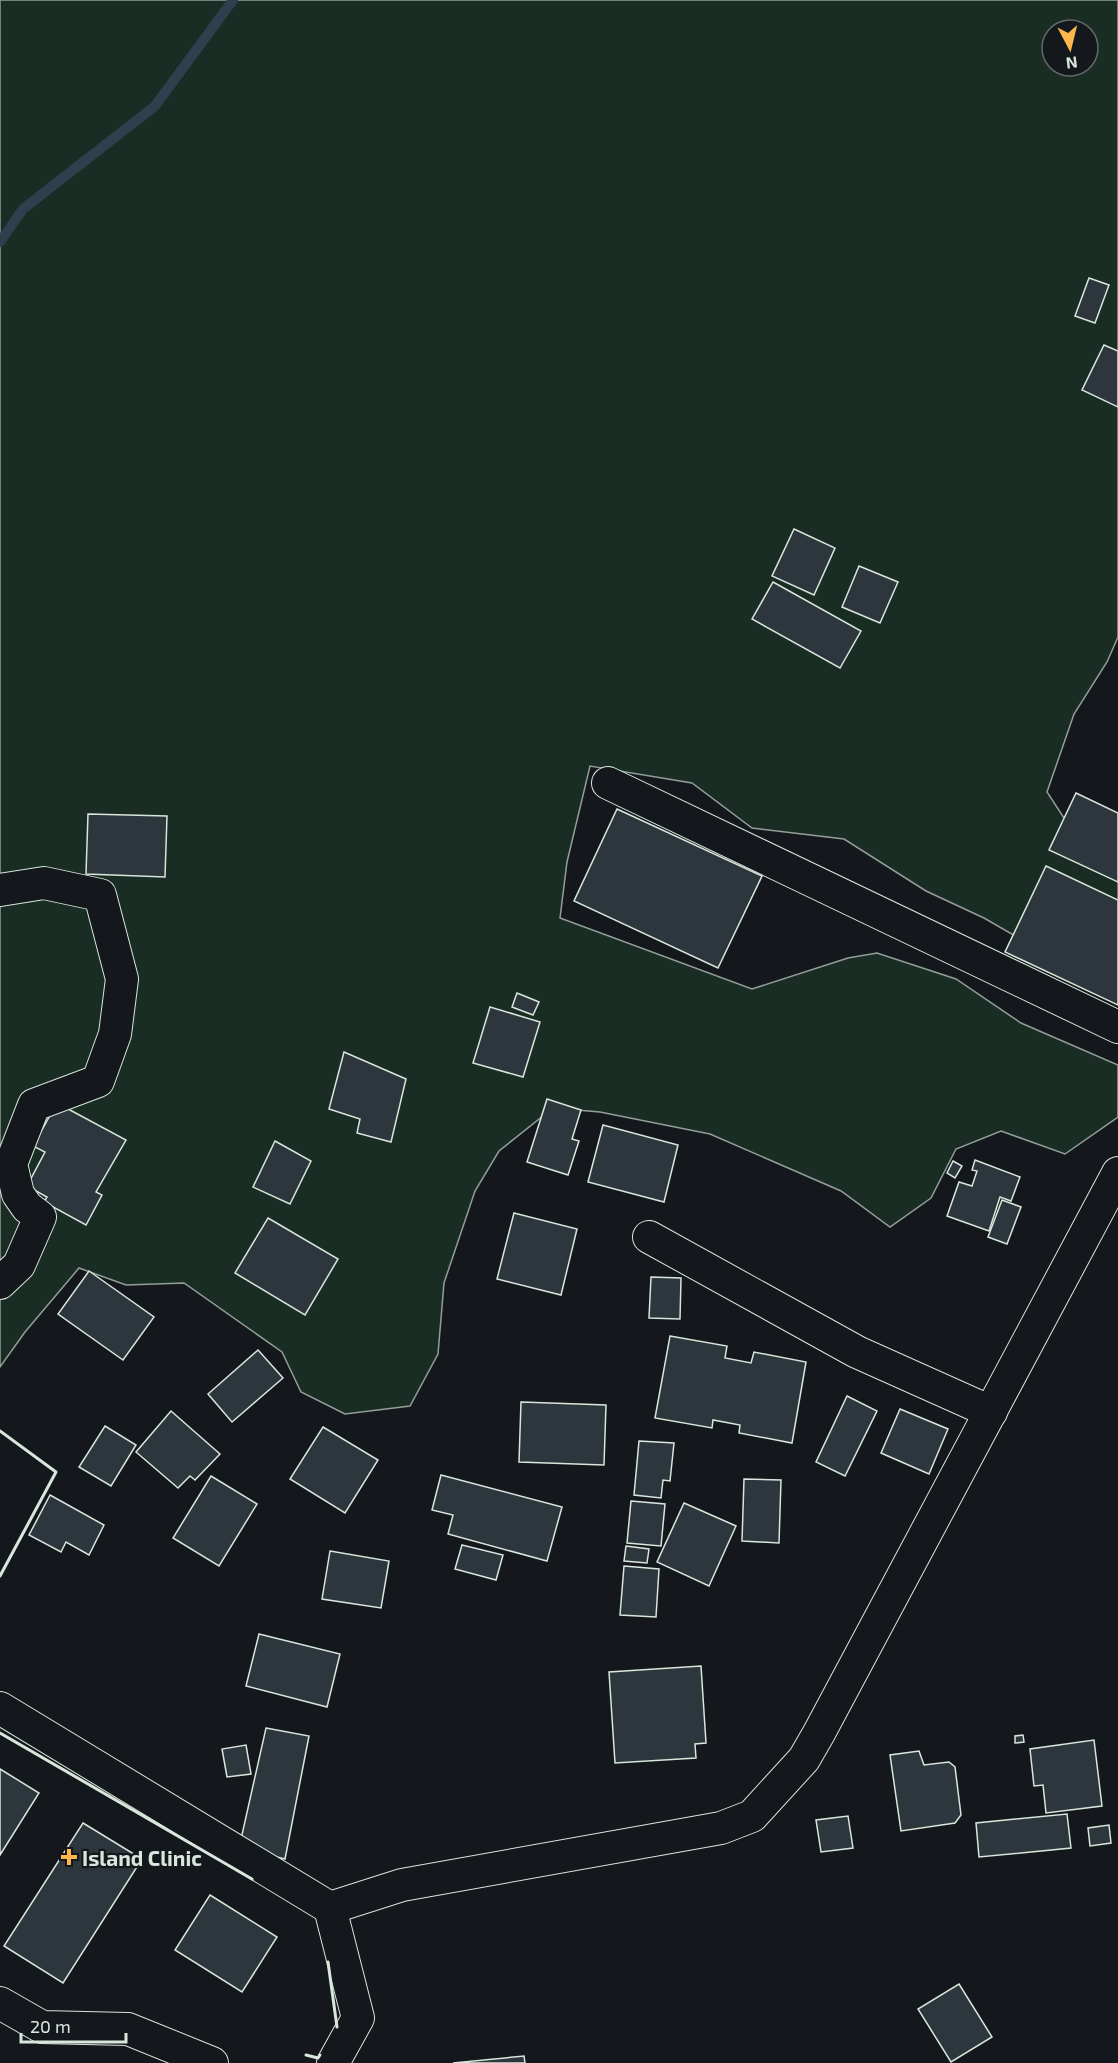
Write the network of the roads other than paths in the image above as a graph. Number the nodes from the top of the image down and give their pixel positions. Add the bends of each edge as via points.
1 (608, 783) dead end
2 (0, 890) edge
3 (1118, 1027) edge
4 (1118, 1173) edge
5 (649, 1237) dead end
6 (0, 1283) edge
7 (991, 1412) junction
8 (0, 1707) edge
9 (330, 1908) junction
10 (0, 2003) edge
11 (212, 2063) edge
12 (333, 2063) edge

1 - 3 street
2 - 6 street via 44,883 100,894 122,979 115,1034 99,1081 34,1105 11,1164 18,1194 40,1217 19,1265
4 - 7 street
5 - 7 street via 857,1352
7 - 9 street via 804,1759 752,1816 722,1828 402,1885
8 - 9 street
9 - 12 street via 358,2018
10 - 11 street via 42,2027 128,2029

